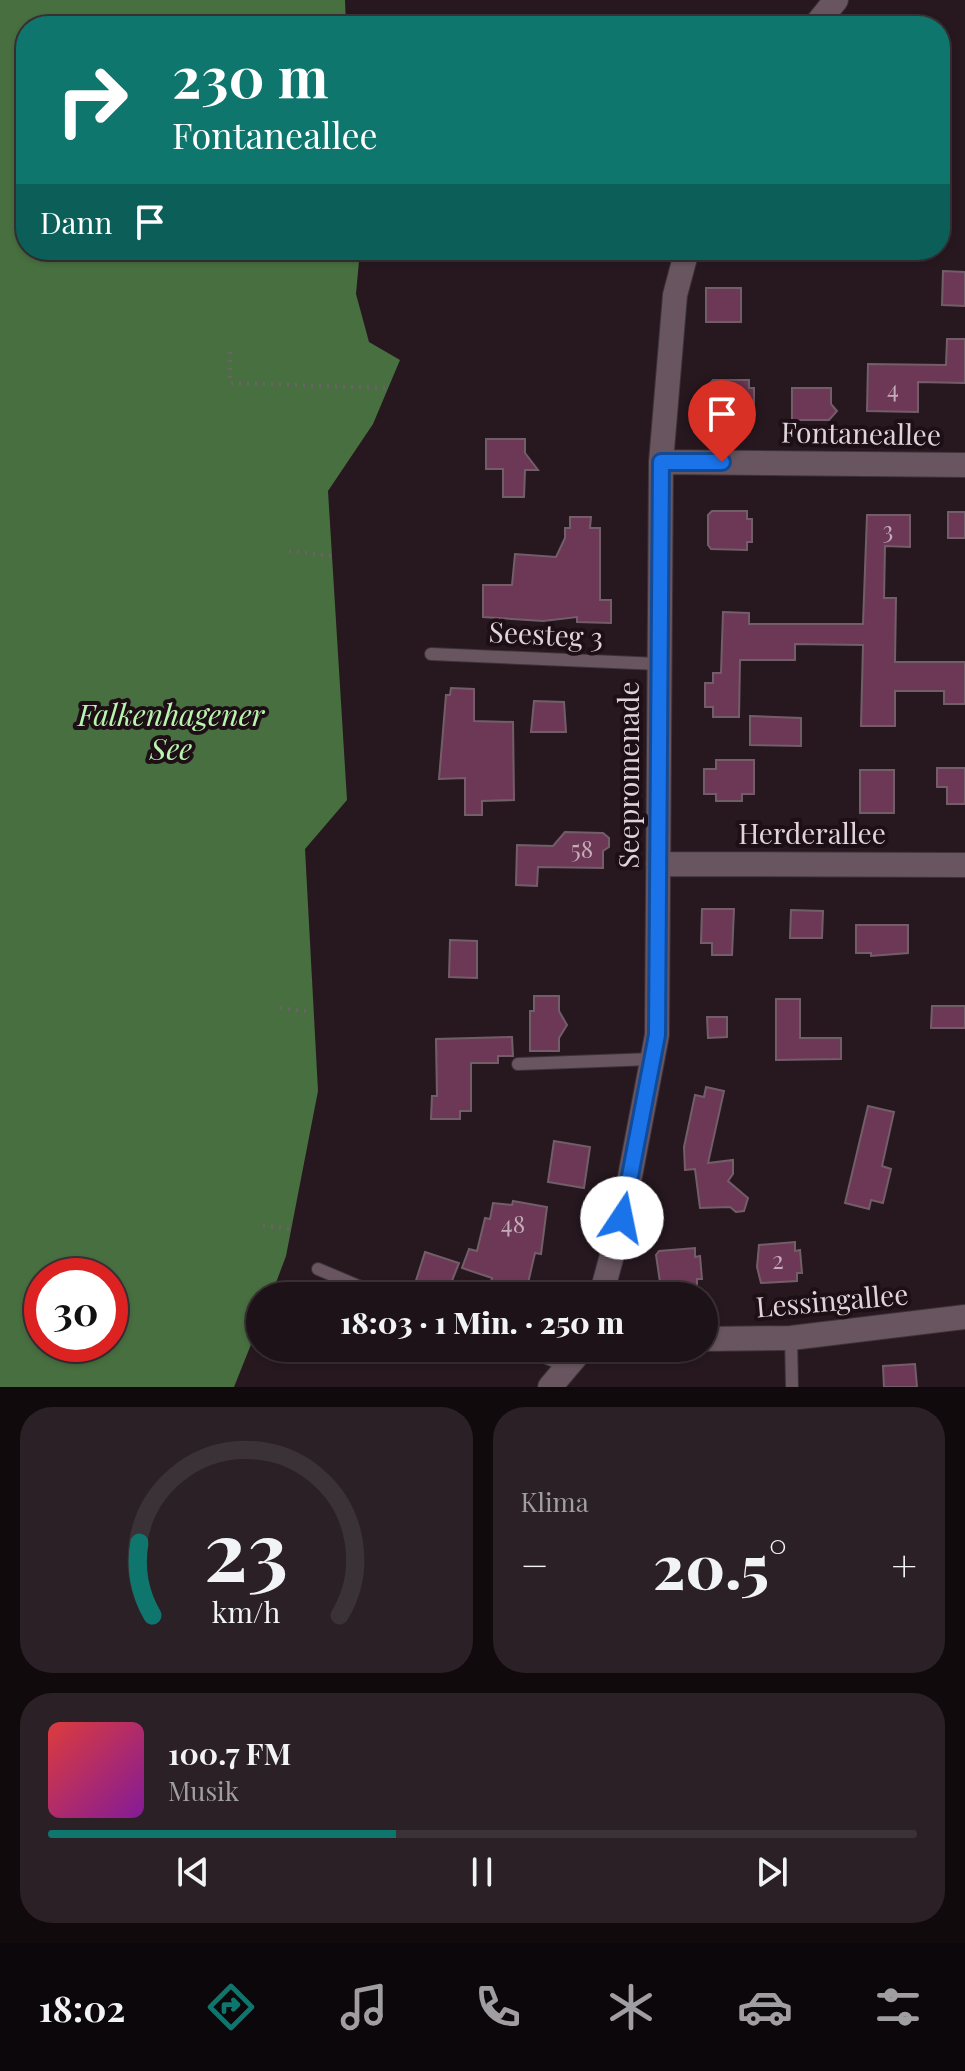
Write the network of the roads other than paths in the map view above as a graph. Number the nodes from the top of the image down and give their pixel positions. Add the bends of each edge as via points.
1 (836, 0) edge
2 (823, 16) edge
3 (684, 260) edge
4 (661, 462) junction
5 (965, 465) edge
6 (431, 654) dead end
7 (659, 664) junction
8 (658, 864) junction
9 (965, 865) edge
10 (652, 1059) junction
11 (518, 1064) dead end
12 (318, 1269) dead end
13 (349, 1282) edge
14 (605, 1282) edge
15 (965, 1317) edge
16 (791, 1338) junction
17 (718, 1339) edge
18 (571, 1362) edge
19 (550, 1387) edge
20 (792, 1387) edge

1 - 2 street
3 - 4 street, Seepromenade via 675,295
4 - 5 street, Fontaneallee
4 - 7 street, Seepromenade
6 - 7 lane, Seesteg 3
7 - 8 street, Seepromenade
8 - 9 street, Herderallee
8 - 10 street, Seepromenade via 657,1035
10 - 11 lane
10 - 14 street, Seepromenade
12 - 13 lane
15 - 16 street, Lessingallee
16 - 17 street, Lessingallee
16 - 20 lane
18 - 19 street

